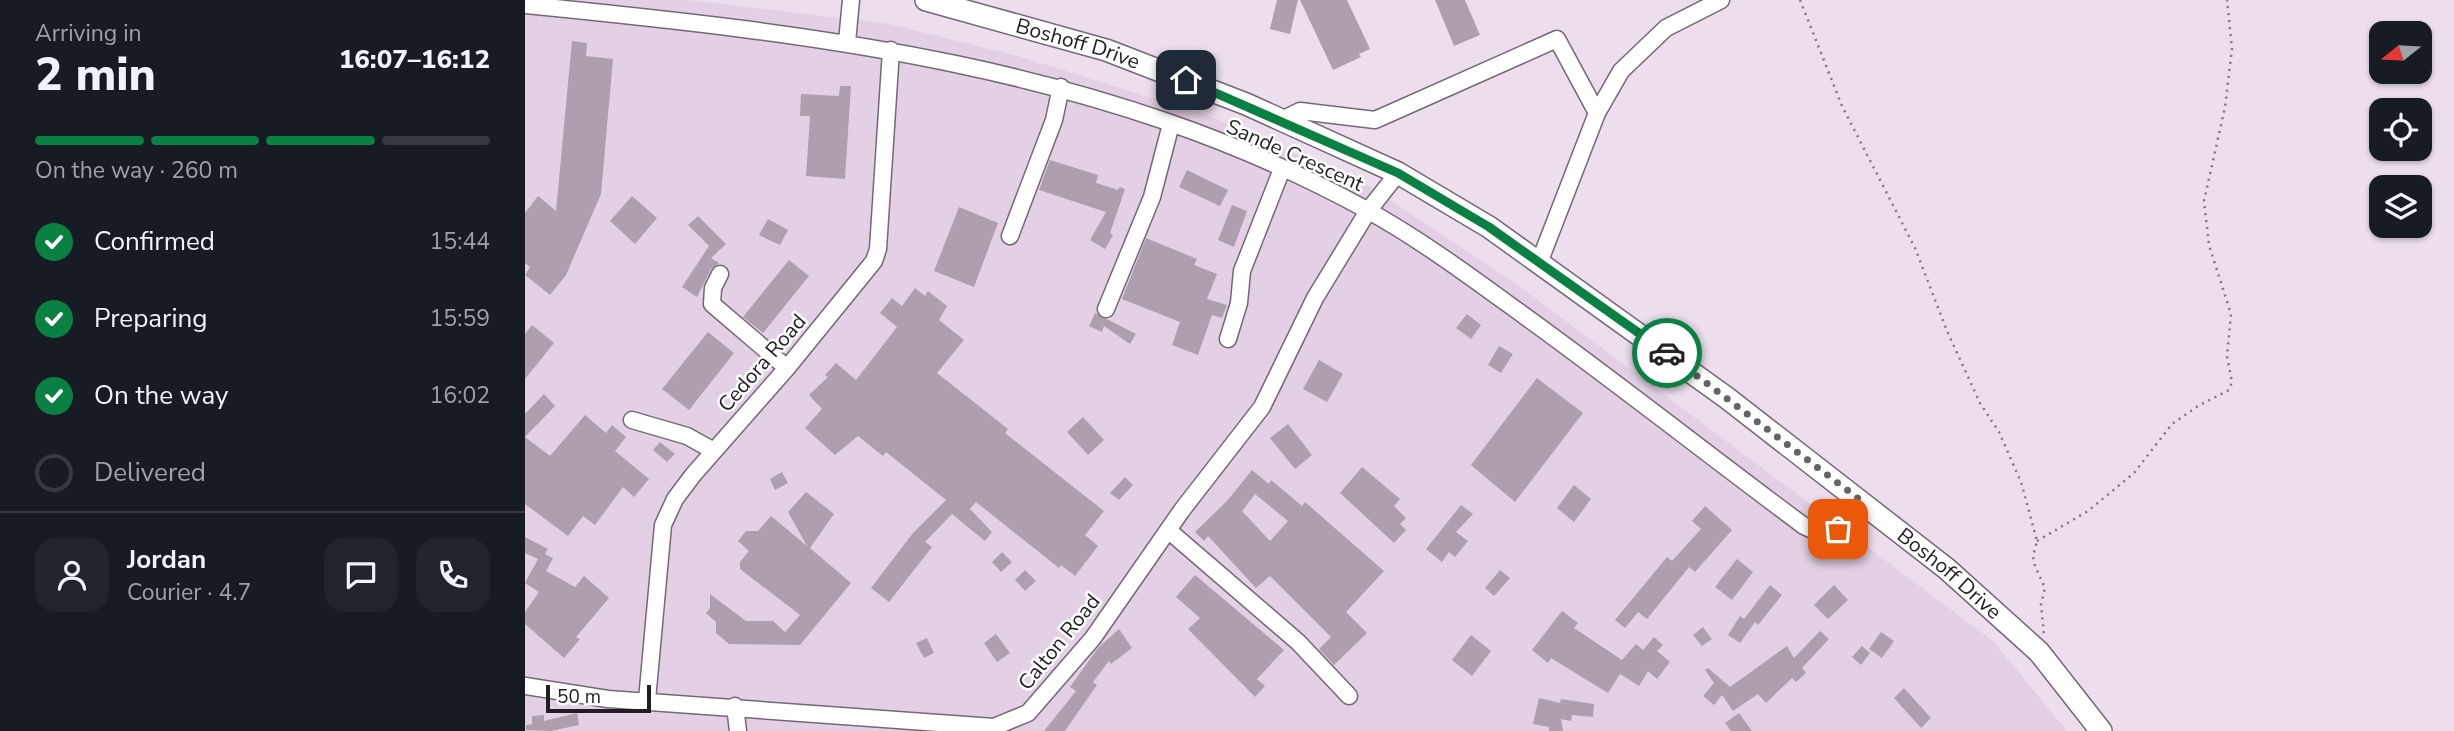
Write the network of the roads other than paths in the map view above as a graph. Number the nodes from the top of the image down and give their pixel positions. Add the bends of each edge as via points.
1 (851, 0) edge
2 (926, 0) edge
3 (1721, 0) edge
4 (526, 5) edge
5 (525, 23) edge
6 (846, 42) junction
7 (891, 50) junction
8 (1061, 87) junction
9 (1597, 113) junction
10 (1282, 120) junction
11 (1171, 124) junction
12 (1282, 169) junction
13 (1398, 173) junction
14 (1367, 211) junction
15 (1010, 236) dead end
16 (1539, 263) junction
17 (720, 274) dead end
18 (1106, 309) dead end
19 (1228, 339) dead end
20 (787, 368) junction
21 (632, 420) dead end
22 (714, 451) junction
23 (1859, 499) junction
24 (1168, 530) junction
25 (525, 686) edge
26 (1349, 696) dead end
27 (647, 700) junction
28 (735, 706) junction
29 (738, 731) edge
30 (2101, 731) edge

1 - 6 street
2 - 10 main road, Boshoff Drive via 1106,50
3 - 9 street via 1666,28 1621,71
4 - 5 street
4 - 6 street, Sande Crescent
6 - 7 street, Sande Crescent
7 - 8 street, Sande Crescent
7 - 20 street, Cedora Road via 877,254
8 - 11 street, Sande Crescent
8 - 15 street via 1054,120
9 - 10 street via 1557,39 1375,120 1300,111
9 - 16 street
10 - 13 main road, Boshoff Drive
11 - 12 street, Sande Crescent
11 - 18 street via 1152,197
12 - 14 street, Sande Crescent
12 - 19 street via 1242,271 1239,303
13 - 14 street, Calton Road
13 - 16 main road, Boshoff Drive
14 - 23 street, Sande Crescent via 1462,271 1804,526 1818,532 1838,529
14 - 24 street, Calton Road via 1315,298 1272,390
16 - 23 main road, Boshoff Drive via 1632,327
17 - 20 street via 712,304
20 - 22 street, Cedora Road
21 - 22 street via 687,436
22 - 27 street, Cedora Road via 674,499 663,525
23 - 30 main road, Boshoff Drive via 2039,652
24 - 26 street via 1298,642
24 - 28 street, Calton Road via 1093,638 1028,713 1012,722 994,727
25 - 27 street, Calton Road
27 - 28 street, Calton Road
28 - 29 street

